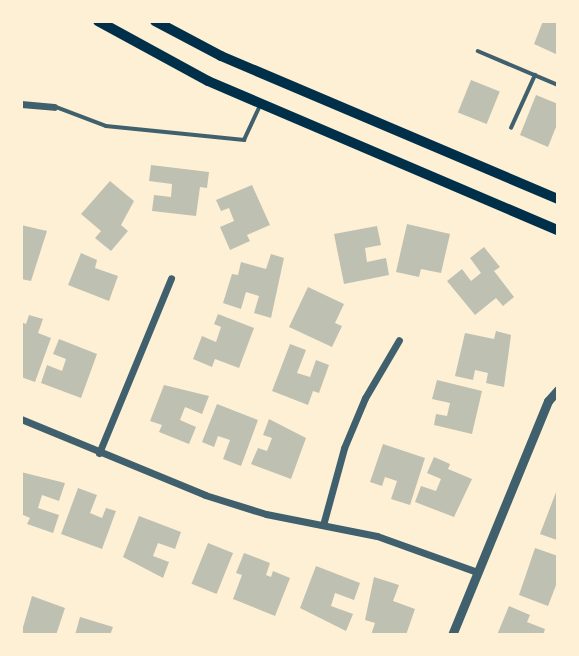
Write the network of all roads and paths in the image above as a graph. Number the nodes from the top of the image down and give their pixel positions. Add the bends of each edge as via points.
1 (98, 21) edge
2 (155, 21) edge
3 (478, 51) dead end
4 (535, 75) junction
5 (558, 85) edge
6 (21, 104) edge
7 (261, 104) junction
8 (54, 107) joint
9 (511, 128) dead end
10 (558, 198) edge
11 (558, 230) edge
12 (171, 278) dead end
13 (399, 340) dead end
14 (558, 390) edge
15 (21, 419) edge
16 (99, 453) junction
17 (323, 525) junction
18 (477, 572) junction
19 (452, 635) edge

1 - 7 main road via 208,81
2 - 10 main road via 221,56
3 - 4 lane
4 - 5 lane
4 - 9 lane
6 - 8 street
7 - 8 lane via 244,140 106,126
7 - 11 main road
12 - 16 street
13 - 17 street via 365,398 344,448
14 - 18 street via 548,401
15 - 16 street
16 - 17 street via 205,495
17 - 18 street via 377,536
18 - 19 street

